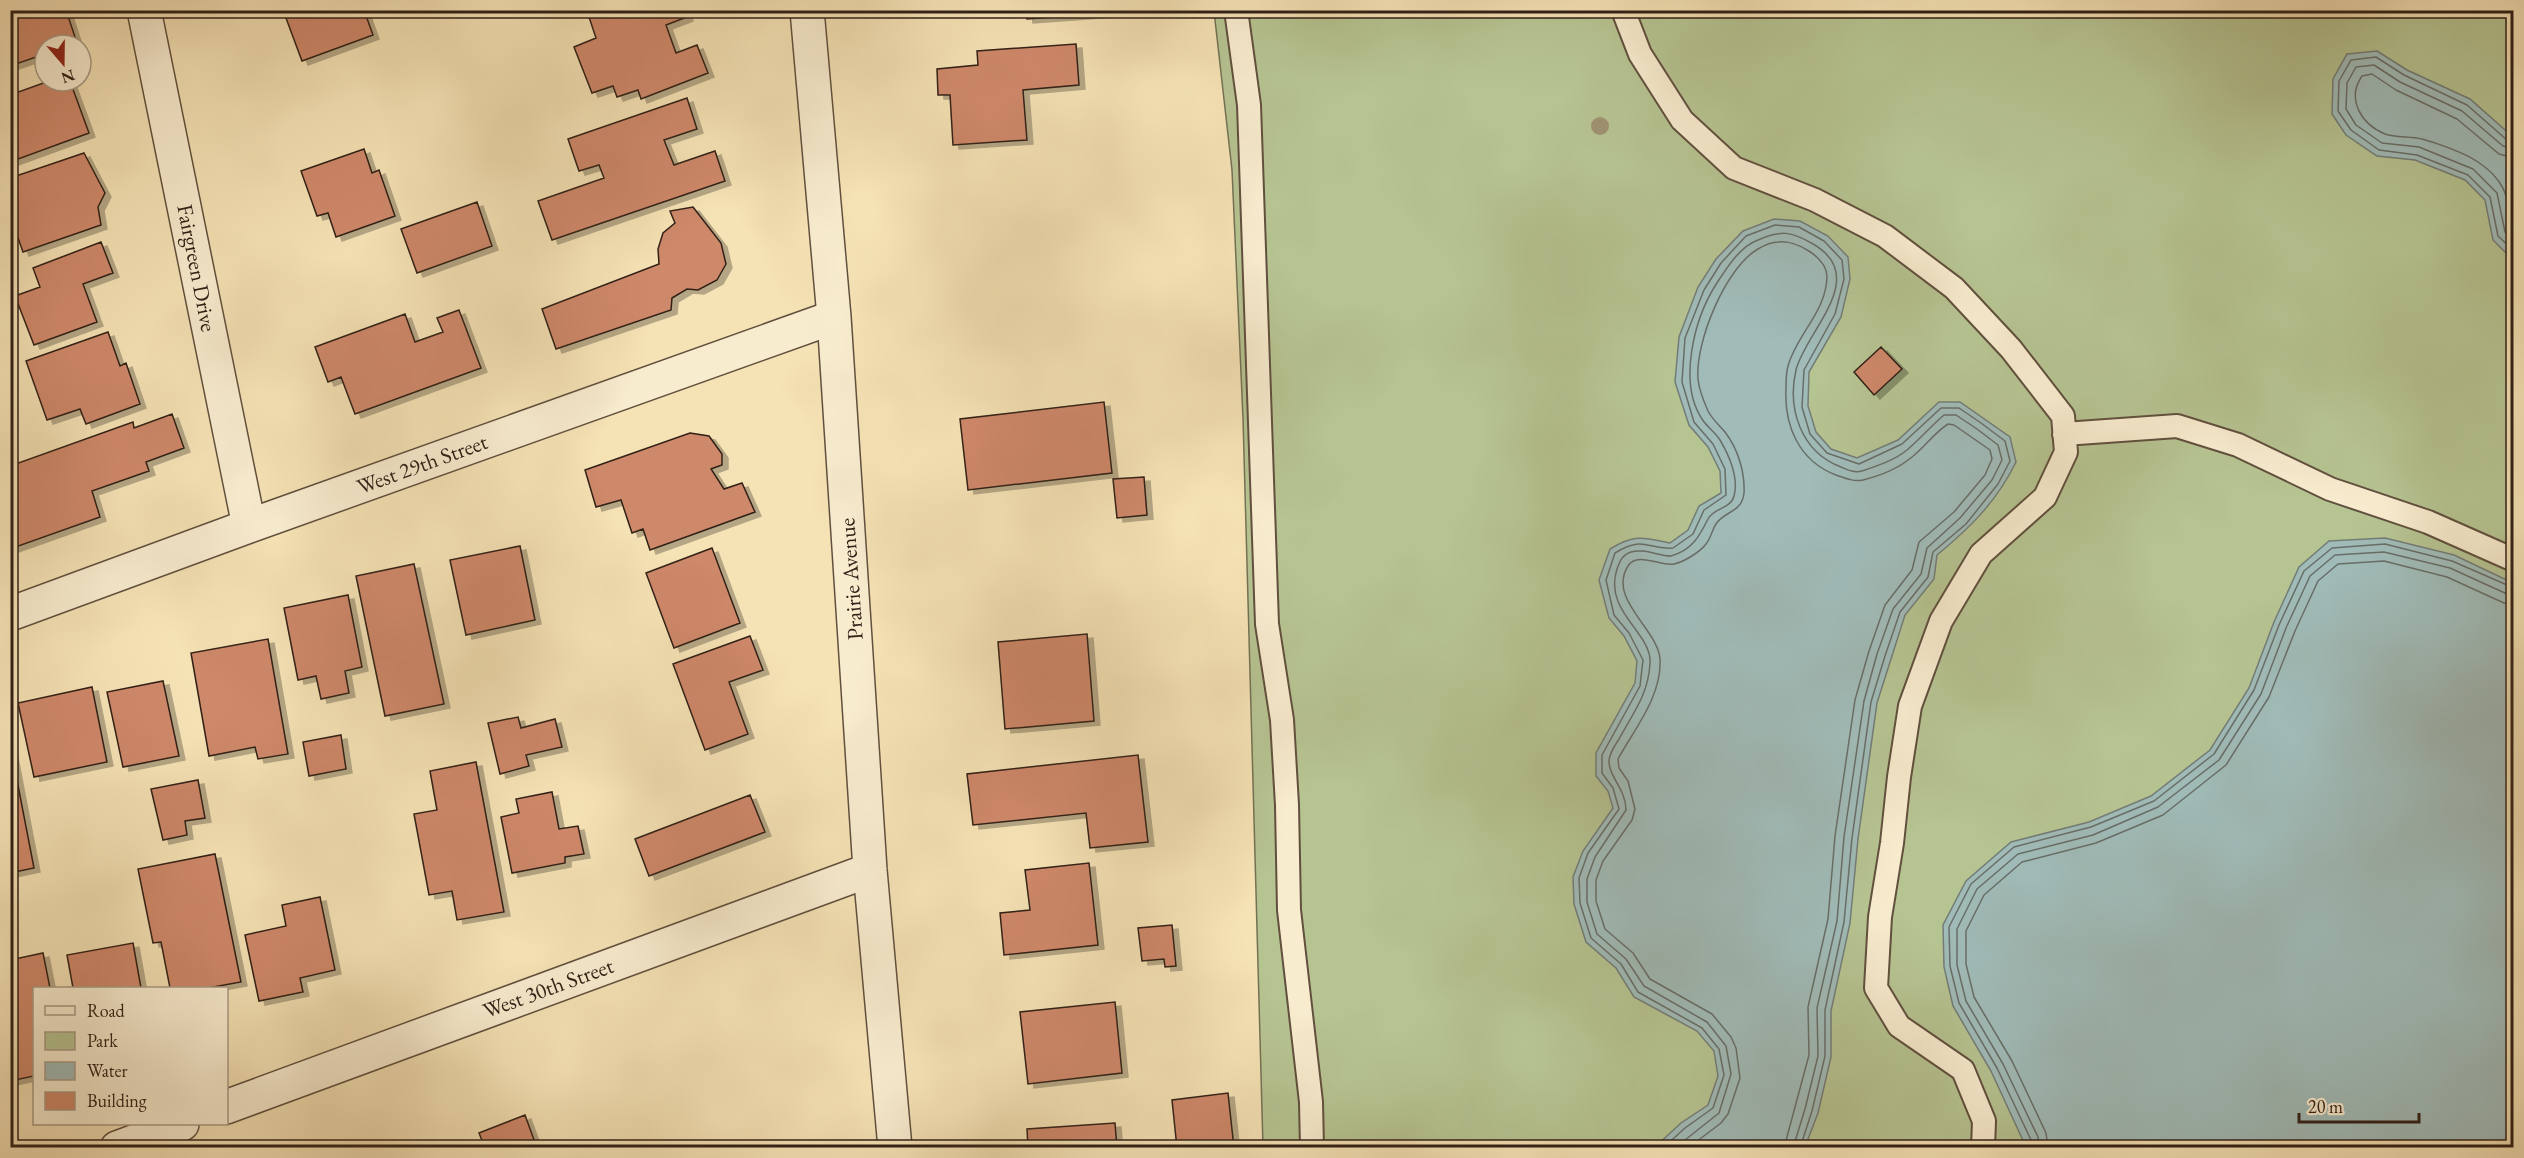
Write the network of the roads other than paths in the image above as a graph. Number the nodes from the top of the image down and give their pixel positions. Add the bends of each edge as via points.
1 (144, 10) edge
2 (807, 10) edge
3 (1236, 10) edge
4 (1623, 10) edge
5 (834, 317) junction
6 (2064, 434) junction
7 (249, 526) junction
8 (2514, 560) edge
9 (10, 615) edge
10 (870, 870) junction
11 (228, 1106) edge
12 (179, 1125) edge
13 (117, 1148) edge
14 (895, 1148) edge
15 (1312, 1148) edge
16 (1983, 1148) edge

1 - 7 street, Fairgreen Drive
2 - 5 street, Prairie Avenue
3 - 15 lane via 1249,105 1267,624 1282,720 1289,910 1311,1102
4 - 6 lane via 1640,54 1682,120 1734,168 1815,200 1885,236 1954,288 2011,349 2062,416
5 - 7 street, West 29th Street
5 - 10 street, Prairie Avenue
6 - 8 lane via 2177,426 2238,445 2330,489 2428,522
6 - 16 lane via 2066,452 2045,497 1981,554 1941,621 1910,706 1880,917 1876,988 1899,1026 1963,1070 1984,1121
7 - 9 street, West 29th Street
10 - 11 street, West 30th Street
10 - 14 street, Prairie Avenue
12 - 13 street

